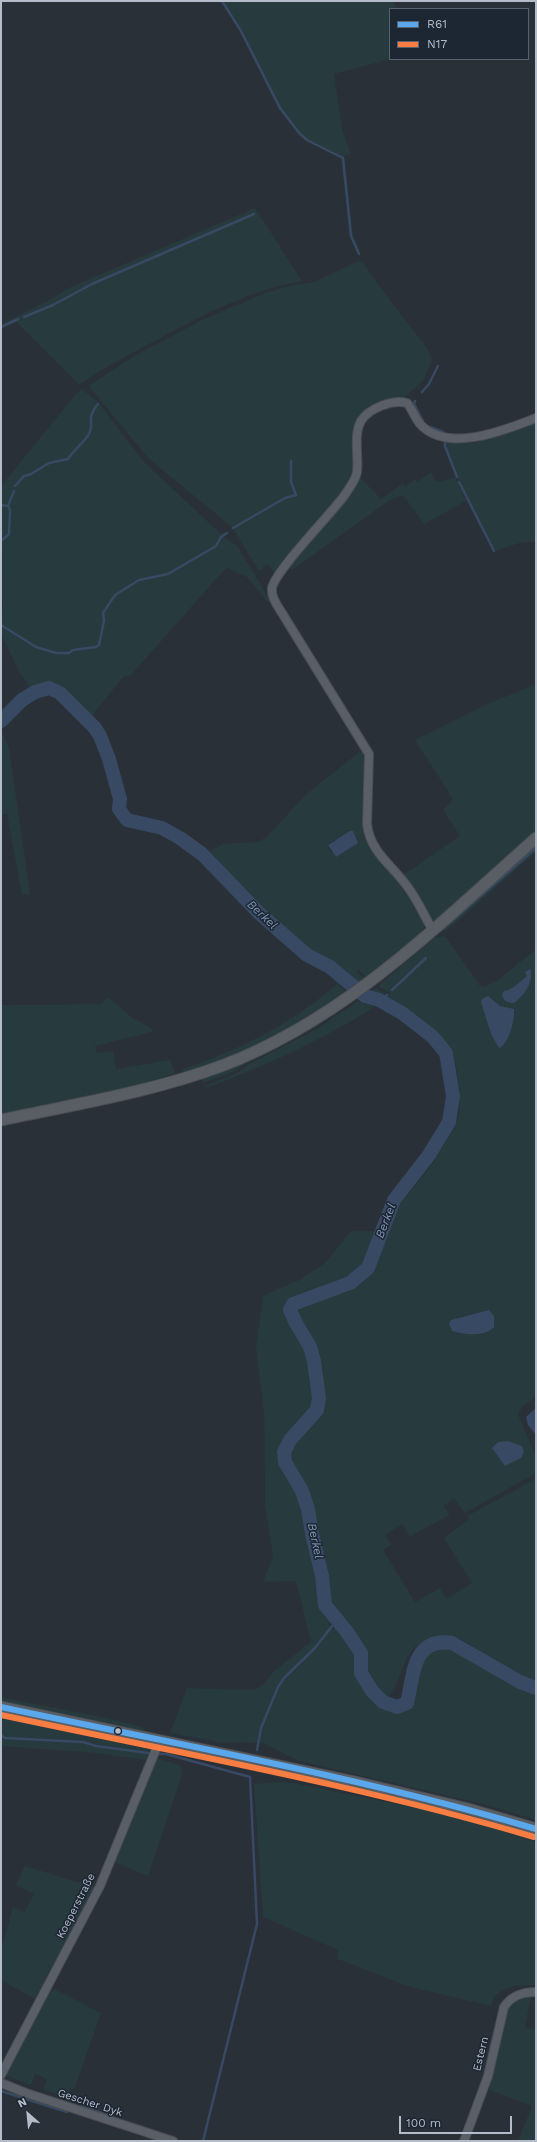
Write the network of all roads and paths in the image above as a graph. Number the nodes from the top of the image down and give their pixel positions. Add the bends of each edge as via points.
1 (536, 418) edge
2 (536, 838) edge
3 (432, 929) junction
4 (1, 1120) edge
5 (1, 1708) edge
6 (159, 1742) junction
7 (536, 1829) edge
8 (536, 1992) edge
9 (1, 2074) edge
10 (1, 2083) edge
11 (173, 2141) edge
12 (464, 2141) edge

1 - 3 street via 460,439 430,431 420,424 407,403 400,401 386,403 366,415 360,426 357,474 344,495 273,586 274,599 369,754 367,824 373,846 407,886
2 - 3 street
3 - 4 street via 380,975 342,1003 266,1047 156,1087
5 - 6 street
6 - 7 street via 384,1789 468,1809
6 - 9 street, Koeperstraße via 100,1886
8 - 12 street, Estern via 518,1994 504,2007 488,2076
10 - 11 street, Gescher Dyk

